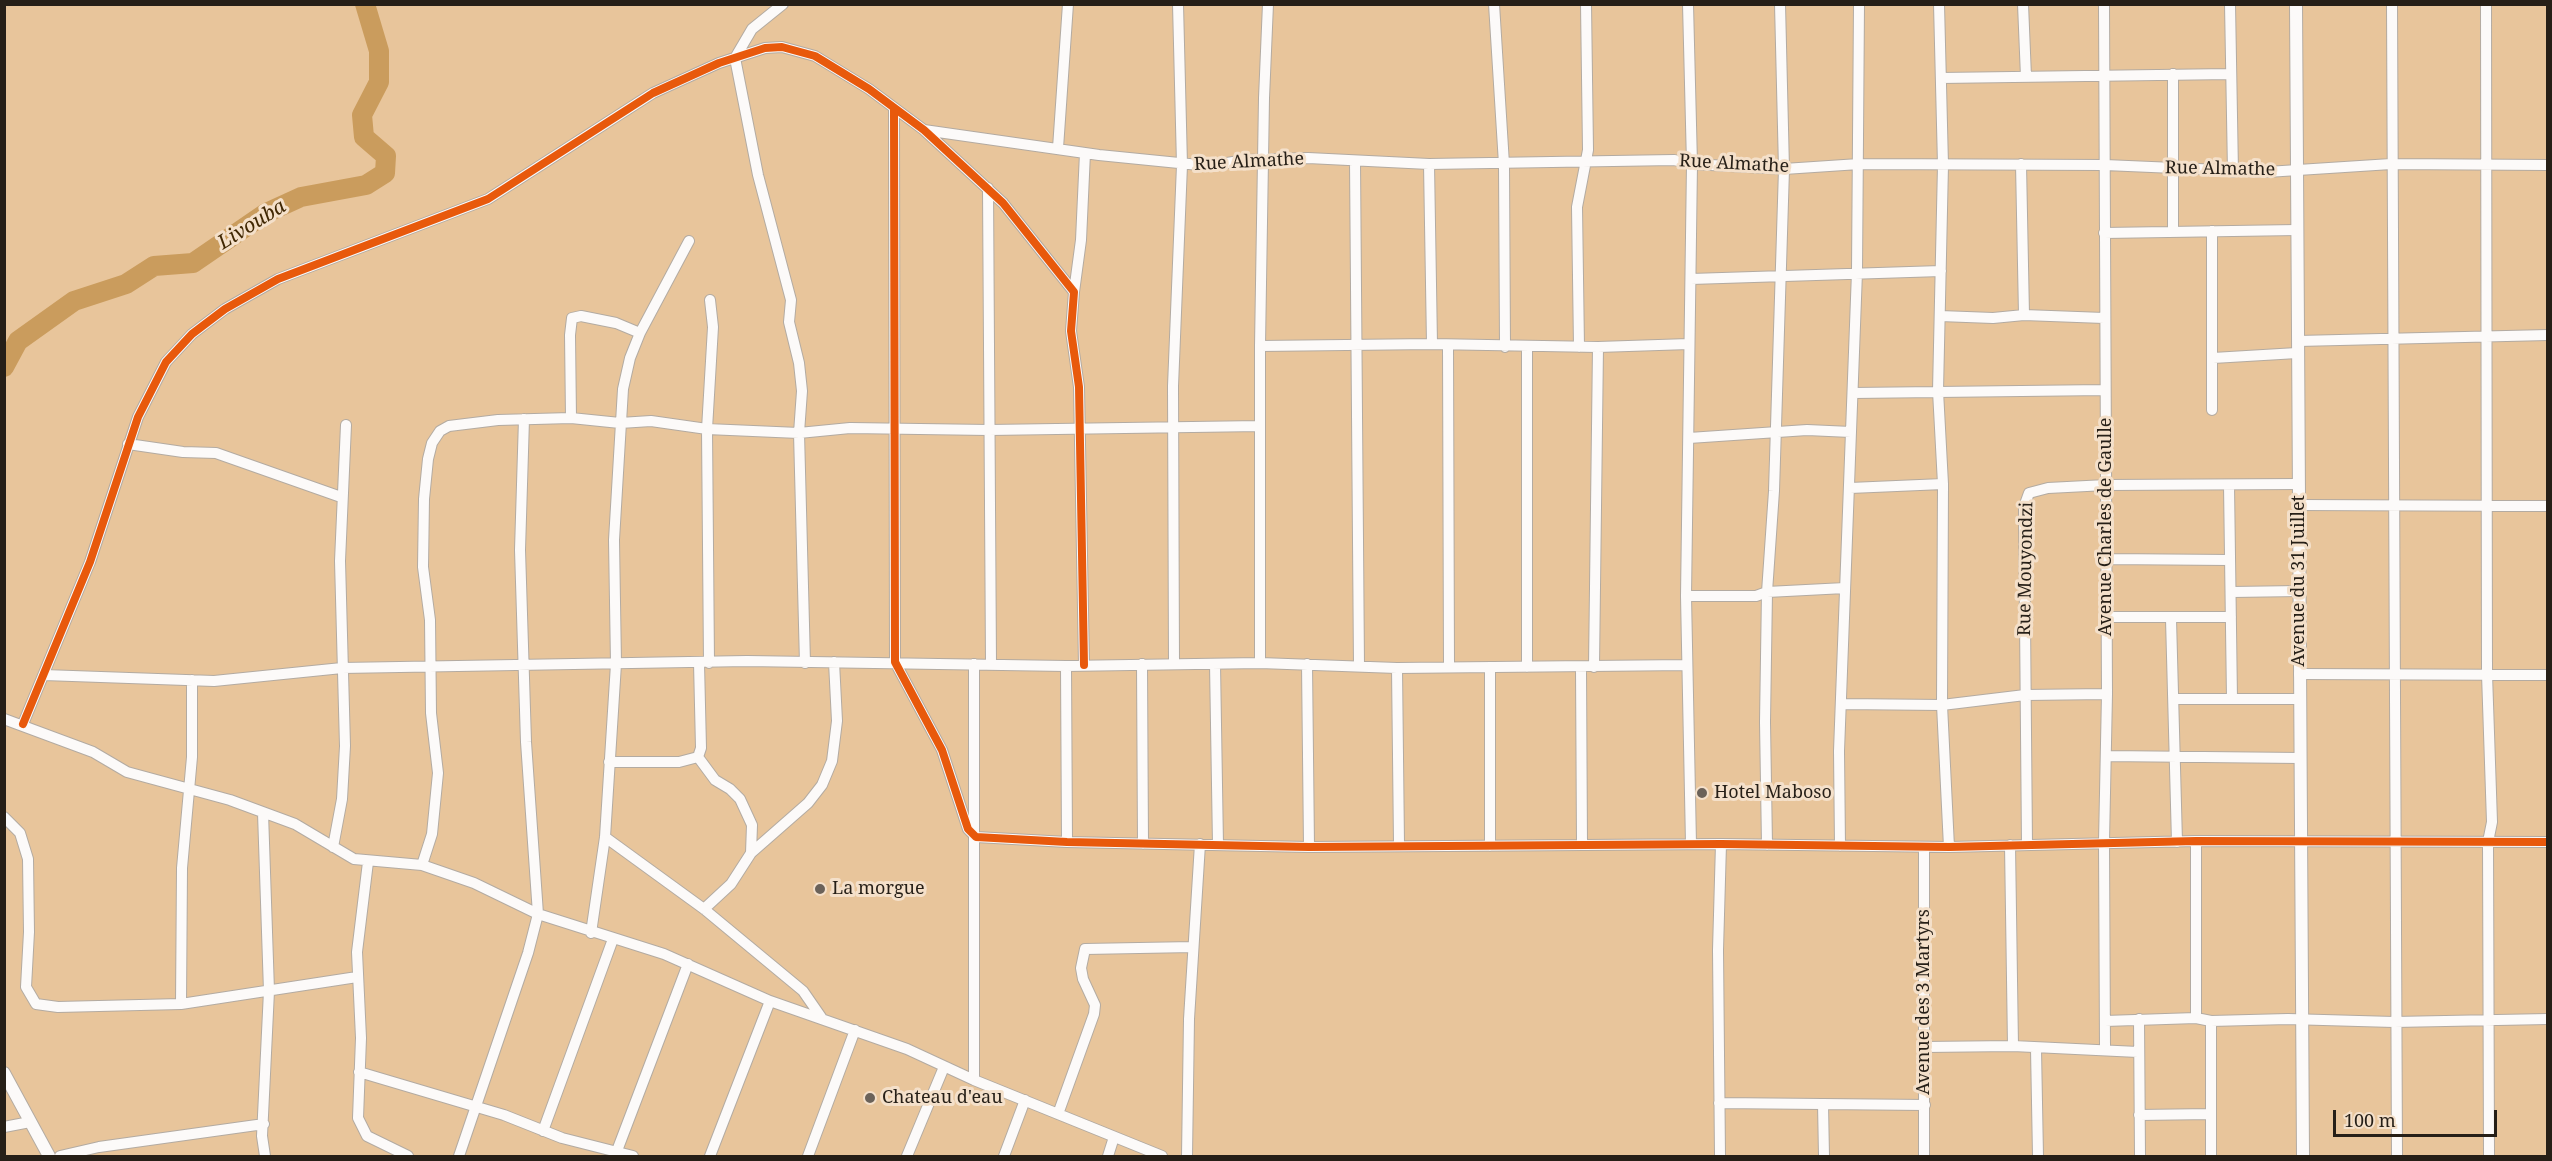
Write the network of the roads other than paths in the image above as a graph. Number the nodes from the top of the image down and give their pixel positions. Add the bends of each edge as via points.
1 (783, 4) edge
2 (1068, 4) edge
3 (1178, 4) edge
4 (1268, 4) edge
5 (1494, 4) edge
6 (1586, 4) edge
7 (1688, 4) edge
8 (1780, 4) edge
9 (1859, 4) edge
10 (1939, 4) edge
11 (2023, 4) edge
12 (2104, 4) edge
13 (2230, 4) edge
14 (2296, 4) edge
15 (2392, 4) edge
16 (2486, 4) edge
17 (735, 58) junction
18 (2173, 74) junction
19 (2230, 74) junction
20 (2103, 75) junction
21 (2026, 77) junction
22 (1941, 78) junction
23 (894, 108) junction
24 (924, 130) junction
25 (1058, 147) junction
26 (1085, 153) junction
27 (1265, 159) junction
28 (1355, 161) junction
29 (1584, 161) junction
30 (1429, 164) junction
31 (1504, 164) junction
32 (1692, 164) junction
33 (1859, 164) junction
34 (2021, 164) junction
35 (2391, 164) junction
36 (1182, 165) junction
37 (1943, 165) junction
38 (2105, 165) junction
39 (2484, 165) junction
40 (2547, 165) edge
41 (2172, 168) junction
42 (1784, 169) junction
43 (2296, 169) junction
44 (2233, 172) junction
45 (988, 188) junction
46 (2173, 230) junction
47 (2297, 230) junction
48 (2212, 231) junction
49 (2104, 233) junction
50 (689, 241) dead end
51 (1941, 271) junction
52 (1857, 272) junction
53 (1780, 277) junction
54 (1691, 279) junction
55 (1074, 292) junction
56 (710, 300) dead end
57 (2024, 315) junction
58 (1940, 316) junction
59 (2104, 318) junction
60 (640, 333) junction
61 (2547, 334) edge
62 (2488, 336) junction
63 (2392, 337) junction
64 (1432, 344) junction
65 (1689, 344) junction
66 (1358, 345) junction
67 (1448, 345) junction
68 (1260, 346) junction
69 (1506, 347) junction
70 (1527, 347) junction
71 (1579, 347) junction
72 (1598, 347) junction
73 (2298, 347) junction
74 (2213, 358) junction
75 (2105, 390) junction
76 (1938, 391) junction
77 (1852, 393) junction
78 (2212, 410) dead end
79 (572, 418) junction
80 (524, 419) junction
81 (620, 423) junction
82 (346, 425) dead end
83 (1173, 426) junction
84 (1260, 426) junction
85 (894, 428) junction
86 (707, 429) junction
87 (1079, 429) junction
88 (989, 430) junction
89 (1775, 432) junction
90 (1851, 432) junction
91 (799, 433) junction
92 (1689, 438) junction
93 (128, 444) junction
94 (1943, 484) junction
95 (2299, 484) junction
96 (2106, 485) junction
97 (2229, 485) junction
98 (1850, 488) junction
99 (341, 497) junction
100 (2299, 505) junction
101 (2488, 505) junction
102 (2547, 506) edge
103 (2393, 507) junction
104 (2106, 559) junction
105 (2230, 560) junction
106 (1845, 588) junction
107 (2299, 591) junction
108 (1767, 592) junction
109 (2232, 592) junction
110 (1686, 596) junction
111 (2232, 616) junction
112 (2106, 617) junction
113 (2171, 619) junction
114 (834, 662) junction
115 (704, 663) junction
116 (805, 663) junction
117 (895, 663) junction
118 (991, 663) junction
119 (1260, 663) junction
120 (616, 664) junction
121 (974, 664) junction
122 (1142, 664) junction
123 (1174, 664) junction
124 (1215, 664) junction
125 (1307, 664) junction
126 (524, 665) junction
127 (1084, 665) junction
128 (1066, 666) junction
129 (1359, 666) junction
130 (1687, 666) junction
131 (1490, 667) junction
132 (1527, 667) junction
133 (1593, 667) junction
134 (342, 668) junction
135 (432, 668) junction
136 (1397, 668) junction
137 (1449, 668) junction
138 (1581, 668) junction
139 (2300, 674) junction
140 (2395, 674) junction
141 (2487, 674) junction
142 (44, 675) junction
143 (2547, 675) edge
144 (192, 680) junction
145 (2107, 694) junction
146 (2025, 695) junction
147 (2174, 699) junction
148 (2232, 699) junction
149 (2299, 699) junction
150 (1842, 704) junction
151 (1942, 705) junction
152 (4, 719) edge
153 (23, 724) junction
154 (2106, 756) junction
155 (2173, 756) junction
156 (698, 757) junction
157 (2300, 758) junction
158 (609, 762) junction
159 (189, 791) junction
160 (262, 813) junction
161 (4, 817) edge
162 (604, 837) junction
163 (976, 837) junction
164 (2196, 841) junction
165 (1067, 842) junction
166 (2104, 842) junction
167 (2177, 842) junction
168 (2300, 842) junction
169 (2396, 842) junction
170 (2488, 842) junction
171 (2547, 842) edge
172 (1143, 844) junction
173 (1200, 844) junction
174 (1399, 844) junction
175 (1691, 844) junction
176 (1721, 844) junction
177 (1218, 845) junction
178 (1582, 845) junction
179 (2010, 845) junction
180 (2027, 845) junction
181 (1490, 846) junction
182 (1767, 846) junction
183 (1840, 846) junction
184 (333, 847) junction
185 (1309, 847) junction
186 (1924, 847) junction
187 (1949, 847) junction
188 (751, 853) junction
189 (368, 862) junction
190 (422, 865) junction
191 (704, 909) junction
192 (538, 914) junction
193 (591, 933) junction
194 (613, 939) junction
195 (1193, 947) junction
196 (688, 964) junction
197 (357, 977) junction
198 (269, 991) junction
199 (770, 1001) junction
200 (181, 1004) junction
201 (821, 1017) junction
202 (2196, 1018) junction
203 (2139, 1019) junction
204 (2547, 1019) edge
205 (2302, 1020) junction
206 (2106, 1021) junction
207 (2211, 1021) junction
208 (2488, 1021) junction
209 (2394, 1022) junction
210 (855, 1030) junction
211 (2013, 1046) junction
212 (1925, 1047) junction
213 (2036, 1049) junction
214 (2104, 1050) junction
215 (2138, 1052) junction
216 (944, 1067) junction
217 (358, 1072) junction
218 (4, 1073) edge
219 (974, 1080) junction
220 (1025, 1100) junction
221 (1719, 1103) junction
222 (1823, 1104) junction
223 (1925, 1105) junction
224 (477, 1109) junction
225 (1058, 1114) junction
226 (2211, 1114) junction
227 (2139, 1115) junction
228 (30, 1122) junction
229 (264, 1124) junction
230 (4, 1126) edge
231 (543, 1131) junction
232 (1114, 1137) junction
233 (616, 1154) edge
234 (49, 1156) edge
235 (60, 1156) edge
236 (265, 1156) edge
237 (408, 1156) edge
238 (459, 1156) edge
239 (633, 1156) edge
240 (710, 1156) edge
241 (807, 1156) edge
242 (907, 1156) edge
243 (1004, 1156) edge
244 (1108, 1156) edge
245 (1162, 1156) edge
246 (1187, 1156) edge
247 (1719, 1156) edge
248 (1824, 1156) edge
249 (1924, 1156) edge
250 (2038, 1156) edge
251 (2140, 1156) edge
252 (2211, 1156) edge
253 (2302, 1156) edge
254 (2397, 1156) edge
255 (2488, 1156) edge

1 - 17 street via 752,29
2 - 25 street
3 - 36 street
4 - 27 street
5 - 31 street
6 - 29 street via 1588,150
7 - 32 street
8 - 42 street
9 - 33 street
10 - 22 street
11 - 21 street
12 - 20 street, Avenue Charles de Gaulle
13 - 19 street
14 - 43 street, Avenue du 31 Juillet
15 - 35 street
16 - 39 street
17 - 23 street via 765,48 800,50 848,76
17 - 91 street via 756,164 791,300 789,322 800,363 802,391
17 - 93 street via 653,93 488,199 278,279 225,309 192,334 166,362
18 - 19 street
18 - 20 street
18 - 41 street
19 - 44 street
20 - 21 street
20 - 38 street, Avenue Charles de Gaulle
21 - 22 street
22 - 37 street
23 - 24 street
23 - 85 street
24 - 25 street, Rue Almathe
24 - 45 street
25 - 26 street, Rue Almathe
26 - 36 street, Rue Almathe
26 - 55 street
27 - 28 street, Rue Almathe
27 - 36 street, Rue Almathe
27 - 68 street
28 - 30 street, Rue Almathe
28 - 66 street
29 - 31 street, Rue Almathe
29 - 32 street, Rue Almathe via 1674,160
29 - 71 street via 1577,207
30 - 31 street, Rue Almathe
30 - 64 street
31 - 69 street
32 - 42 street, Rue Almathe
32 - 54 street
33 - 37 street, Rue Almathe
33 - 42 street, Rue Almathe
33 - 52 street
34 - 37 street, Rue Almathe
34 - 38 street, Rue Almathe
34 - 57 street
35 - 39 street, Rue Almathe
35 - 43 street, Rue Almathe
35 - 63 street
36 - 83 street
37 - 51 street
38 - 41 street, Rue Almathe
38 - 49 street, Avenue Charles de Gaulle
39 - 40 street, Rue Almathe
39 - 62 street
41 - 44 street, Rue Almathe
41 - 46 street
42 - 53 street
43 - 44 street, Rue Almathe
43 - 47 street, Avenue du 31 Juillet
45 - 55 street
45 - 88 street
46 - 48 street
46 - 49 street
47 - 48 street
47 - 73 street, Avenue du 31 Juillet
48 - 74 street
49 - 59 street, Avenue Charles de Gaulle
50 - 60 street
51 - 52 street
51 - 58 street
52 - 53 street
52 - 77 street
53 - 54 street
53 - 89 street
54 - 65 street
55 - 87 street via 1071,331 1076,348
56 - 86 street via 713,327
57 - 58 street
57 - 59 street
58 - 76 street
59 - 75 street, Avenue Charles de Gaulle
60 - 79 street via 616,323 581,316 572,318
60 - 81 street via 623,389
61 - 62 street
62 - 63 street
62 - 101 street
63 - 73 street
63 - 103 street
64 - 66 street
64 - 67 street
65 - 72 street
65 - 92 street
66 - 68 street
66 - 129 street
67 - 69 street
67 - 137 street
68 - 84 street
69 - 70 street
70 - 71 street
70 - 132 street
71 - 72 street
72 - 133 street
73 - 74 street
73 - 95 street, Avenue du 31 Juillet
74 - 78 street
75 - 76 street
75 - 96 street, Avenue Charles de Gaulle
76 - 77 street
76 - 94 street
77 - 90 street
79 - 80 street
79 - 81 street
80 - 126 street via 520,550
80 - 135 street via 449,426 432,443 424,499 423,567
81 - 86 street via 651,420
81 - 120 street via 614,540
82 - 99 street
83 - 84 street
83 - 87 street
83 - 123 street
84 - 119 street
85 - 88 street
85 - 91 street
85 - 117 street
86 - 91 street
86 - 115 street
87 - 88 street
87 - 127 street
88 - 118 street
89 - 90 street
89 - 92 street
89 - 108 street
90 - 98 street
91 - 116 street
92 - 110 street
93 - 99 street via 216,453
93 - 142 street via 99,537
94 - 98 street
94 - 151 street
95 - 97 street, Rue Mouyondzi
95 - 100 street, Avenue du 31 Juillet
96 - 97 street, Rue Mouyondzi
96 - 104 street, Avenue Charles de Gaulle
96 - 146 street, Rue Mouyondzi via 2036,489 2027,496
97 - 105 street
98 - 106 street
99 - 134 street
100 - 103 street
100 - 107 street, Avenue du 31 Juillet
101 - 102 street
101 - 103 street
101 - 141 street
103 - 140 street
104 - 105 street
104 - 112 street, Avenue Charles de Gaulle
105 - 109 street
106 - 108 street
106 - 150 street
107 - 109 street
107 - 139 street, Avenue du 31 Juillet
108 - 110 street via 1756,596
108 - 182 street
109 - 111 street
110 - 130 street
111 - 113 street
111 - 148 street
112 - 113 street
112 - 145 street, Avenue Charles de Gaulle
113 - 147 street
114 - 116 street
114 - 117 street
114 - 188 street via 837,721 832,761 822,785 808,803
115 - 116 street
115 - 120 street
115 - 156 street
117 - 121 street
117 - 163 street via 942,750 968,829
118 - 121 street
118 - 128 street
119 - 124 street
119 - 125 street
120 - 126 street
120 - 158 street
121 - 163 street
122 - 123 street
122 - 127 street
122 - 172 street
123 - 124 street
124 - 177 street
125 - 129 street
125 - 185 street
126 - 135 street
126 - 192 street
127 - 128 street
128 - 165 street
129 - 136 street
130 - 133 street
130 - 175 street
131 - 132 street
131 - 137 street
131 - 181 street
132 - 138 street
133 - 138 street
134 - 135 street
134 - 144 street via 240,680
134 - 184 street via 344,775
135 - 190 street via 437,783 432,834
136 - 137 street
136 - 174 street
138 - 178 street
139 - 140 street
139 - 149 street, Avenue du 31 Juillet
140 - 141 street
140 - 169 street
141 - 143 street
141 - 170 street via 2492,822
142 - 144 street
142 - 153 street
144 - 159 street
145 - 146 street
145 - 154 street, Avenue Charles de Gaulle
146 - 151 street
146 - 180 street, Rue Mouyondzi
147 - 148 street
147 - 155 street
148 - 149 street
149 - 157 street, Avenue du 31 Juillet
150 - 151 street
150 - 183 street
151 - 187 street
152 - 153 street
153 - 159 street via 93,752 127,771
154 - 155 street
154 - 166 street, Avenue Charles de Gaulle
155 - 157 street
155 - 167 street
156 - 158 street via 679,762
156 - 188 street via 715,780 740,799 752,825
157 - 168 street, Avenue du 31 Juillet
158 - 162 street
159 - 160 street
159 - 200 street via 182,868
160 - 184 street via 296,824
160 - 198 street
161 - 200 street via 20,833 28,859 26,987 36,1004
162 - 191 street
162 - 193 street
163 - 165 street
163 - 219 street
164 - 167 street
164 - 168 street
164 - 202 street
165 - 172 street
166 - 167 street
166 - 180 street
166 - 206 street, Avenue Charles de Gaulle
168 - 169 street
168 - 205 street, Avenue du 31 Juillet
169 - 170 street
169 - 209 street
170 - 171 street
170 - 208 street
172 - 173 street
173 - 177 street
173 - 195 street
174 - 181 street
174 - 185 street
175 - 176 street
175 - 178 street
176 - 182 street
176 - 221 street
177 - 185 street
178 - 181 street
179 - 180 street
179 - 187 street
179 - 211 street
182 - 183 street
183 - 186 street
184 - 189 street
186 - 187 street
186 - 212 street, Avenue des 3 Martyrs
188 - 191 street via 731,884
189 - 190 street
189 - 197 street via 358,924
190 - 192 street via 474,883
191 - 201 street via 803,991
192 - 193 street
192 - 224 street
193 - 194 street
194 - 196 street
194 - 231 street
195 - 225 street via 1085,949 1081,968 1095,1005 1094,1014
195 - 246 street
196 - 199 street
196 - 233 street
197 - 198 street
197 - 217 street via 361,1038
198 - 200 street
198 - 229 street
199 - 201 street
199 - 240 street
201 - 210 street
202 - 203 street
202 - 207 street
203 - 206 street
203 - 215 street
204 - 208 street
205 - 207 street
205 - 209 street
205 - 253 street, Avenue du 31 Juillet
206 - 214 street, Avenue Charles de Gaulle
207 - 226 street
208 - 209 street
208 - 255 street
209 - 254 street
210 - 216 street
210 - 241 street
211 - 212 street
211 - 213 street
212 - 223 street, Avenue des 3 Martyrs
213 - 214 street
213 - 250 street
214 - 215 street
215 - 227 street
216 - 219 street
216 - 242 street
217 - 224 street
217 - 237 street via 357,1106 362,1128 367,1136
218 - 228 street
219 - 220 street
220 - 225 street
220 - 243 street
221 - 222 street
221 - 247 street
222 - 223 street
222 - 248 street
223 - 249 street, Avenue des 3 Martyrs
224 - 231 street
224 - 238 street
225 - 232 street
226 - 227 street
226 - 252 street
227 - 251 street
228 - 230 street
228 - 234 street
229 - 235 street
229 - 236 street
231 - 233 street
232 - 244 street
232 - 245 street
233 - 239 street

